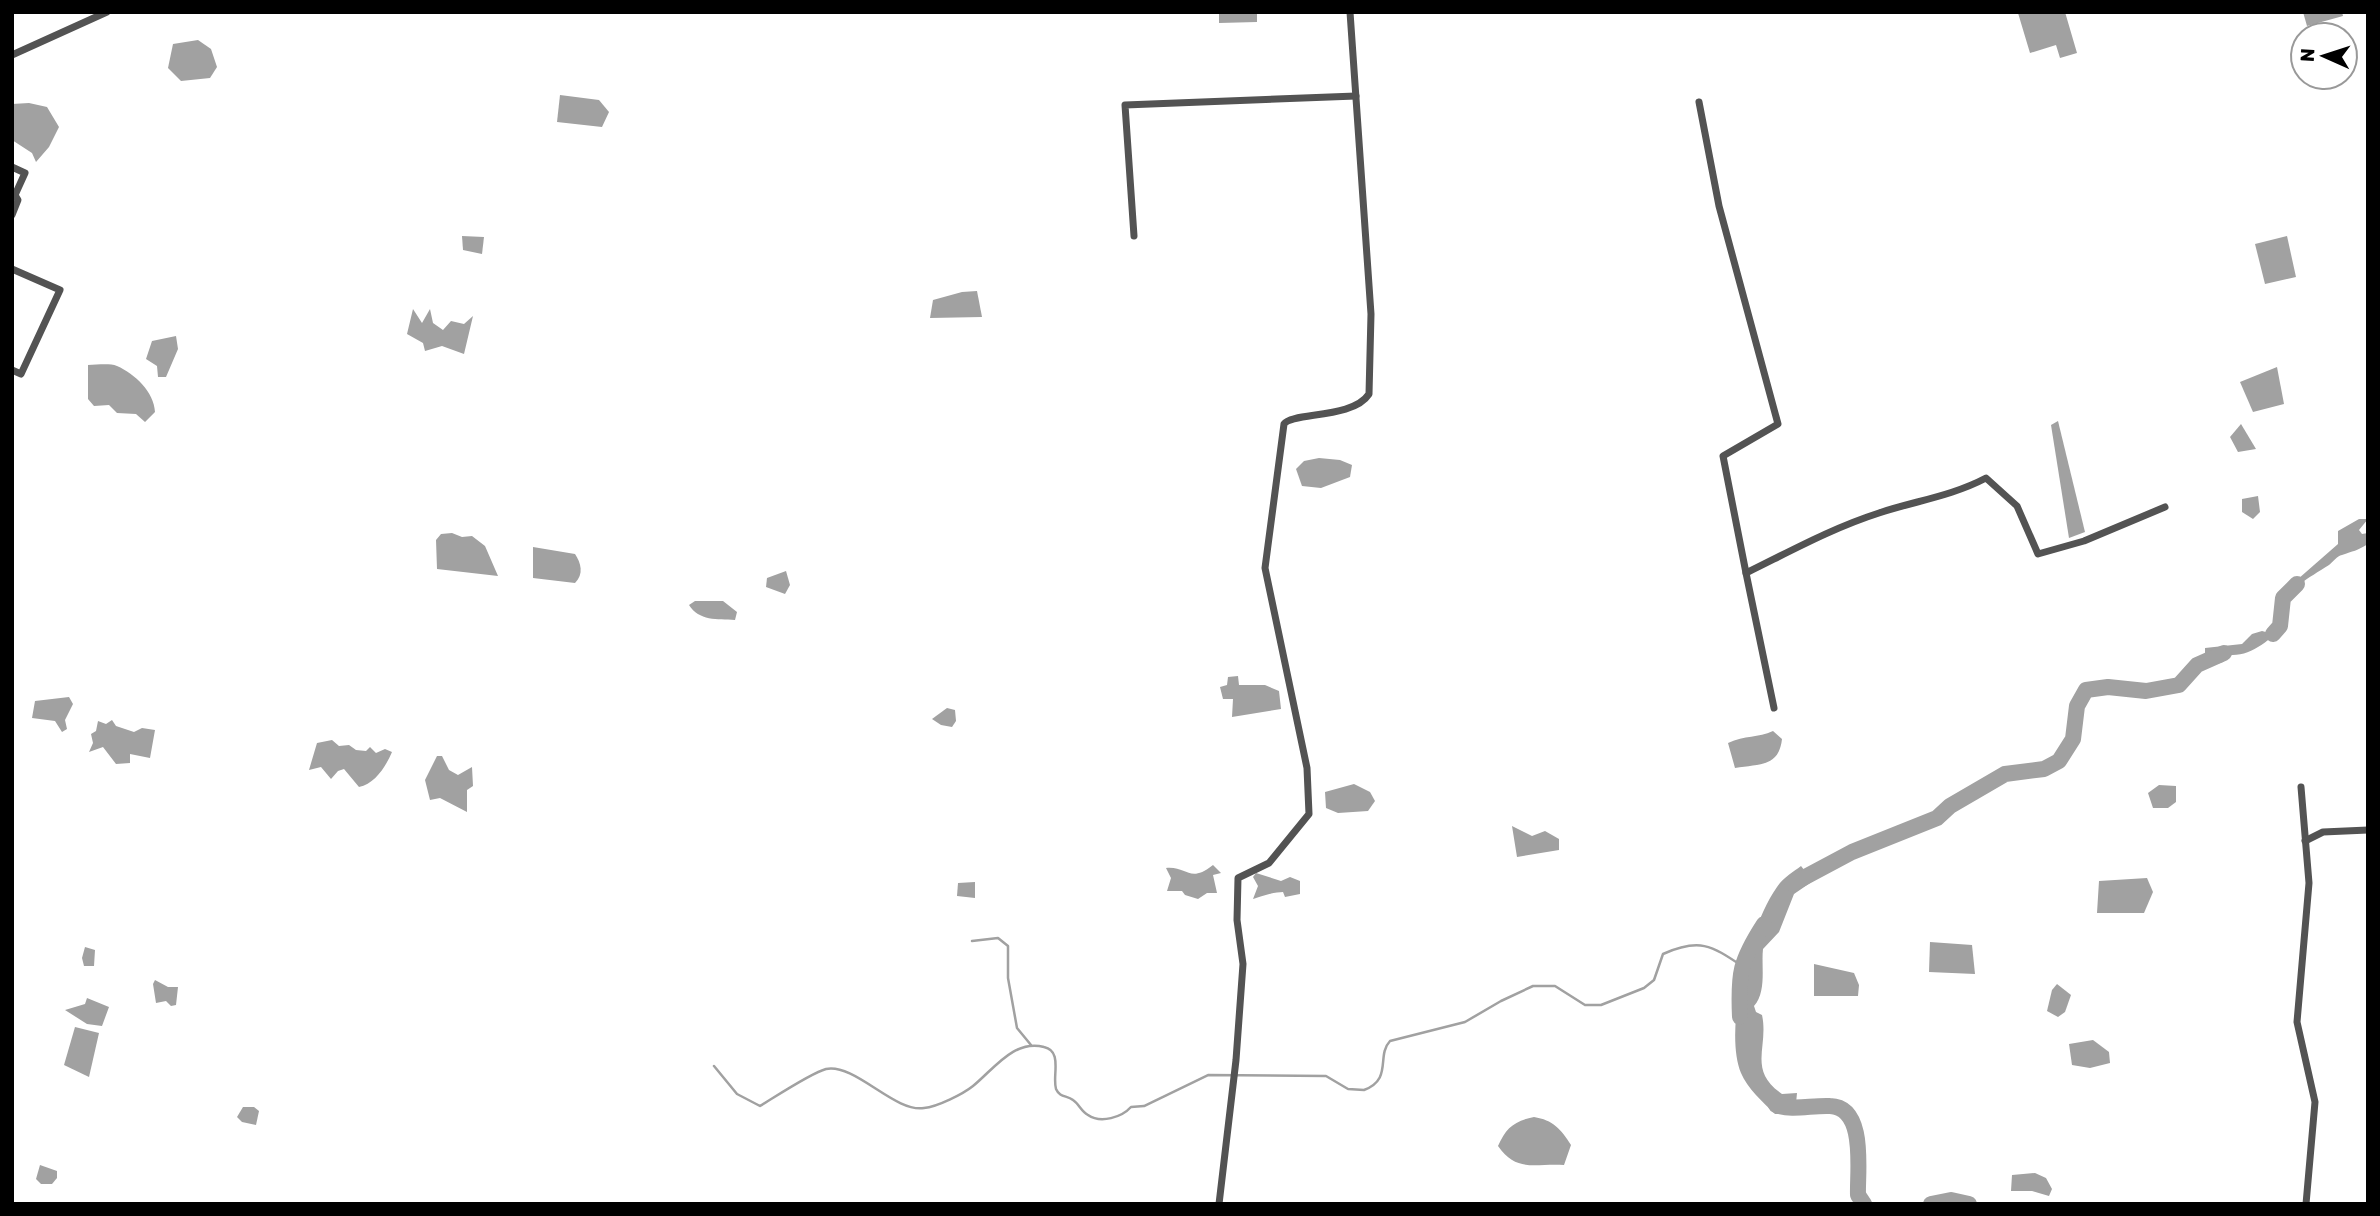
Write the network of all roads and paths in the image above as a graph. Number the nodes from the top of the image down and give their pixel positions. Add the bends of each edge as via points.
1 (107, 12) edge
2 (1350, 12) edge
3 (12, 55) edge
4 (1356, 96) junction
5 (1699, 102) dead end
6 (12, 167) edge
7 (12, 215) edge
8 (1134, 236) dead end
9 (12, 269) edge
10 (12, 370) edge
11 (2165, 507) dead end
12 (1746, 573) junction
13 (1774, 708) dead end
14 (2301, 787) dead end
15 (2368, 830) edge
16 (2305, 841) junction
17 (1219, 1204) edge
18 (2306, 1204) edge

1 - 3 street
2 - 4 street
4 - 8 street via 1125,105
4 - 17 street via 1371,314 1369,394 1326,416 1290,419 1284,424 1265,568 1307,768 1308,814 1269,863 1238,878 1243,964
5 - 12 street via 1719,206 1778,424 1723,456
6 - 7 street via 25,173
9 - 10 street via 60,290 21,374
11 - 12 street via 2084,541 2038,554 2017,506 1986,478 1837,529
12 - 13 street
14 - 16 street
15 - 16 street via 2323,832
16 - 18 street via 2309,883 2297,1022 2315,1102

